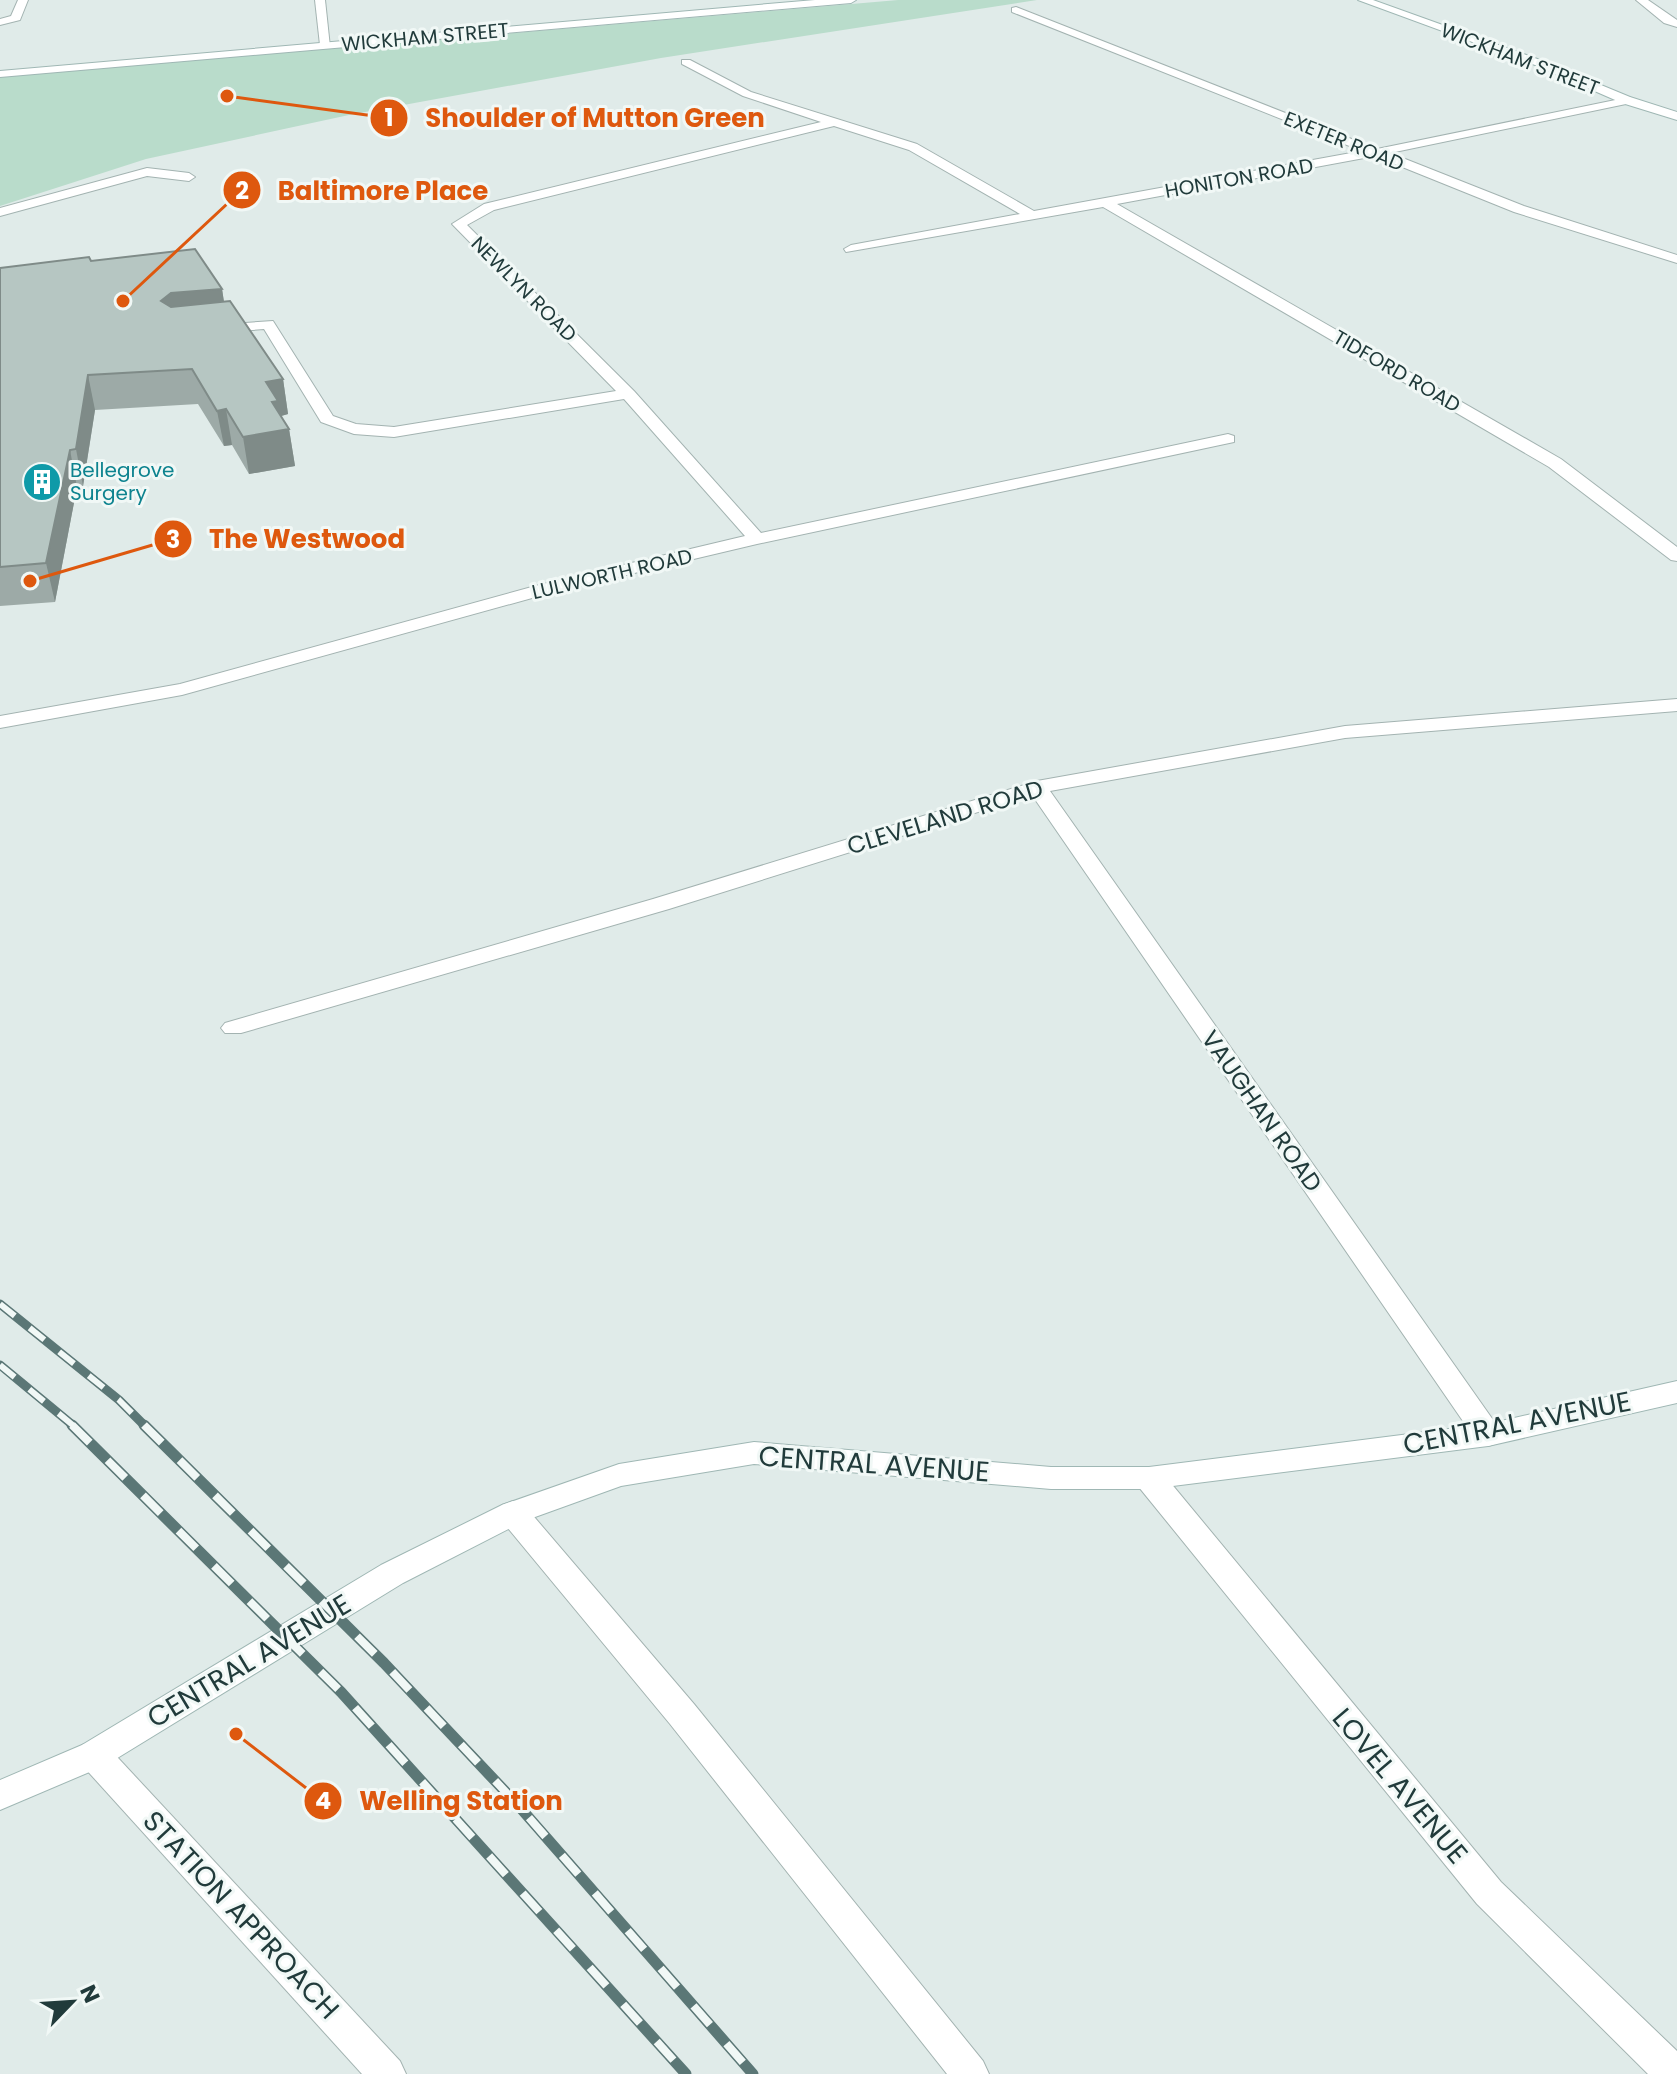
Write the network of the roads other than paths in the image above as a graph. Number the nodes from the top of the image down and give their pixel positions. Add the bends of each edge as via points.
1 (23, 0) edge
2 (320, 0) edge
3 (851, 0) edge
4 (1363, 0) edge
5 (1641, 0) edge
6 (1016, 10) dead end
7 (0, 22) edge
8 (1677, 24) edge
9 (326, 45) junction
10 (686, 62) dead end
11 (0, 74) edge
12 (1626, 100) junction
13 (1677, 116) edge
14 (838, 121) junction
15 (1374, 153) junction
16 (189, 177) dead end
17 (1106, 203) junction
18 (0, 212) edge
19 (1033, 216) junction
20 (851, 249) dead end
21 (1677, 259) edge
22 (193, 332) edge
23 (628, 394) junction
24 (1228, 439) dead end
25 (757, 539) junction
26 (1677, 556) edge
27 (1677, 705) edge
28 (0, 722) edge
29 (1037, 787) junction
30 (233, 1028) dead end
31 (1677, 1392) edge
32 (1488, 1435) junction
33 (1149, 1478) junction
34 (513, 1513) junction
35 (94, 1755) junction
36 (0, 1795) edge
37 (387, 2074) edge
38 (970, 2074) edge
39 (1674, 2074) edge

1 - 7 street via 16,18
2 - 9 street
3 - 9 street, WICKHAM STREET
4 - 12 street, WICKHAM STREET
5 - 8 street
6 - 15 street, EXETER ROAD
9 - 11 street, WICKHAM STREET
10 - 14 street via 747,94
12 - 13 street, WICKHAM STREET
12 - 15 street, HONITON ROAD
14 - 19 street via 913,147
14 - 23 street, NEWLYN ROAD via 489,207 459,224
15 - 17 street, HONITON ROAD
15 - 21 street, EXETER ROAD via 1519,209
16 - 18 street via 147,172
17 - 19 street, HONITON ROAD
17 - 26 street, TIDFORD ROAD via 1555,463
19 - 20 street, HONITON ROAD
22 - 23 street via 268,324 327,419 354,429 394,432
23 - 25 street, NEWLYN ROAD
24 - 25 street, LULWORTH ROAD
25 - 28 street, LULWORTH ROAD via 545,589 182,689
27 - 29 street, CLEVELAND ROAD via 1345,732
29 - 30 street, CLEVELAND ROAD via 661,904
29 - 32 street, VAUGHAN ROAD
31 - 32 street, CENTRAL AVENUE
32 - 33 street, CENTRAL AVENUE
33 - 34 street, CENTRAL AVENUE via 1051,1478 754,1453 619,1475
33 - 39 street, LOVEL AVENUE via 1489,1893
34 - 35 street, CENTRAL AVENUE via 392,1574
34 - 38 street via 682,1714
35 - 36 street, CENTRAL AVENUE
35 - 37 street, STATION APPROACH

